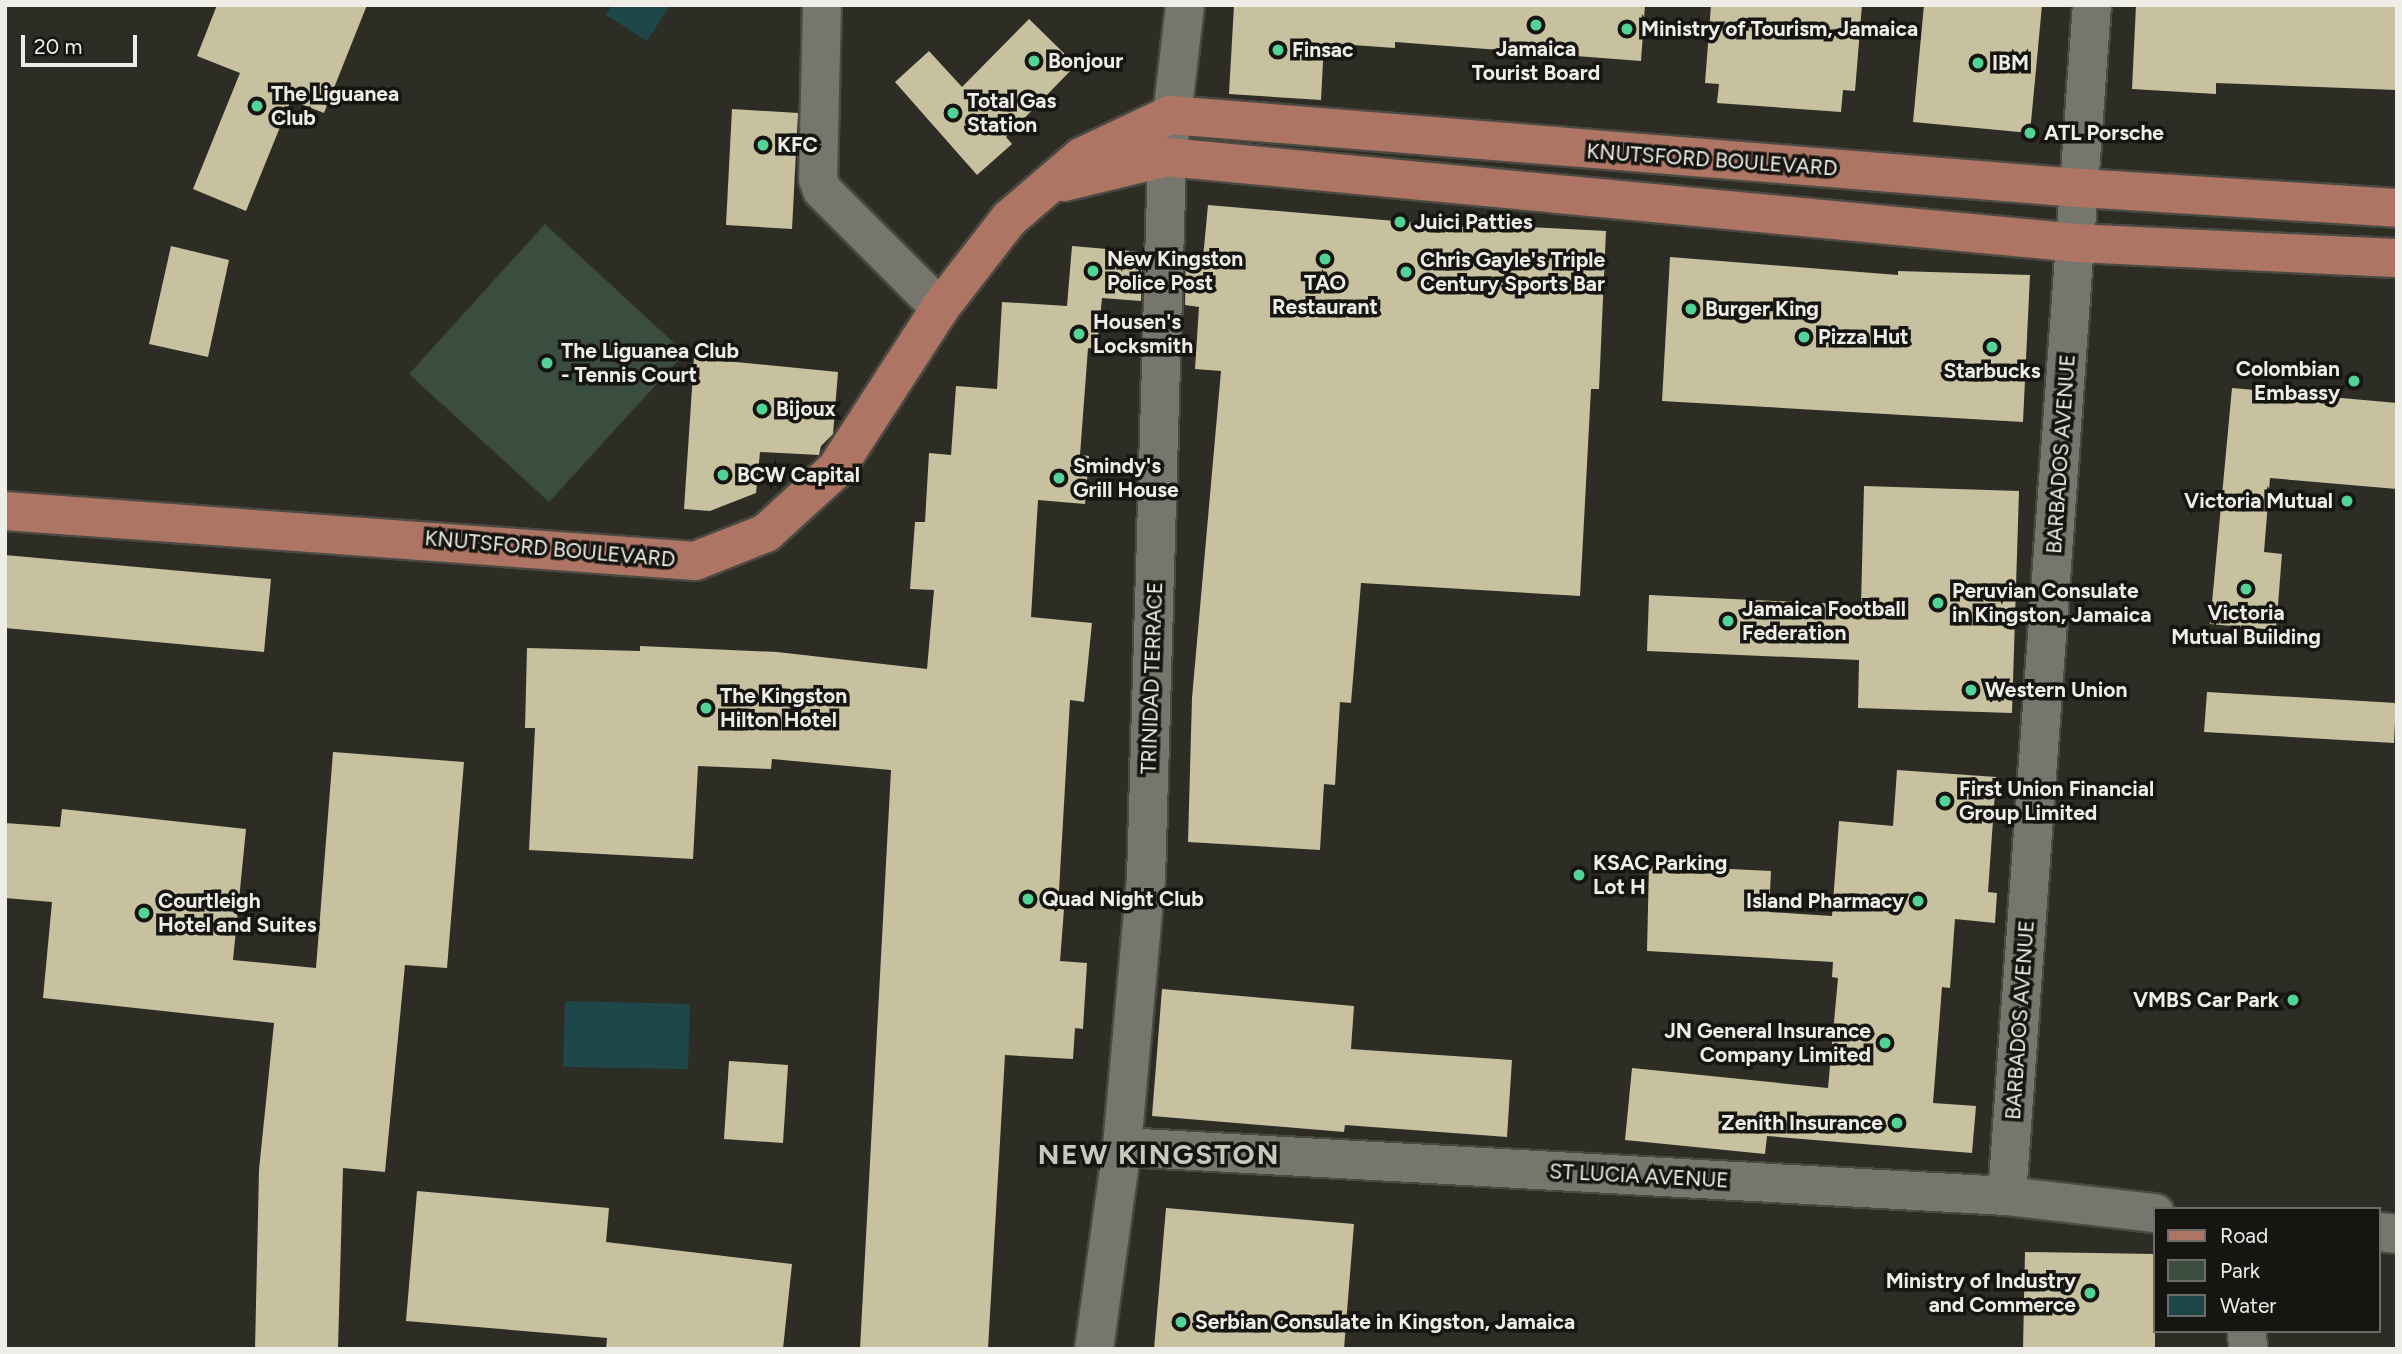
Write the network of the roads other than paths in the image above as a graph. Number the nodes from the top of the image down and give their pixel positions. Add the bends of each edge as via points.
1 (822, 5) edge
2 (1185, 5) edge
3 (2092, 5) edge
4 (1170, 115) junction
5 (1167, 158) junction
6 (1048, 186) junction
7 (2080, 188) junction
8 (2397, 208) edge
9 (2076, 243) junction
10 (2397, 258) edge
11 (940, 308) junction
12 (5, 511) edge
13 (1122, 1147) junction
14 (2007, 1196) junction
15 (2154, 1213) edge
16 (1094, 1349) edge

1 - 11 street via 818,179 822,190
2 - 4 street, TRINIDAD TERRACE
3 - 7 street, BARBADOS AVENUE
4 - 5 street, TRINIDAD TERRACE
4 - 6 main road, KNUTSFORD BOULEVARD via 1081,157
4 - 7 main road, KNUTSFORD BOULEVARD
5 - 6 main road, KNUTSFORD BOULEVARD
5 - 9 main road, KNUTSFORD BOULEVARD
5 - 13 street, TRINIDAD TERRACE via 1146,879
6 - 11 main road, KNUTSFORD BOULEVARD via 1009,219
7 - 8 main road, KNUTSFORD BOULEVARD
7 - 9 street, BARBADOS AVENUE
9 - 10 main road, KNUTSFORD BOULEVARD
9 - 14 street, BARBADOS AVENUE
11 - 12 main road, KNUTSFORD BOULEVARD via 836,468 766,533 695,561
13 - 14 street, ST LUCIA AVENUE
13 - 16 street, TRINIDAD TERRACE
14 - 15 street, ST LUCIA AVENUE

